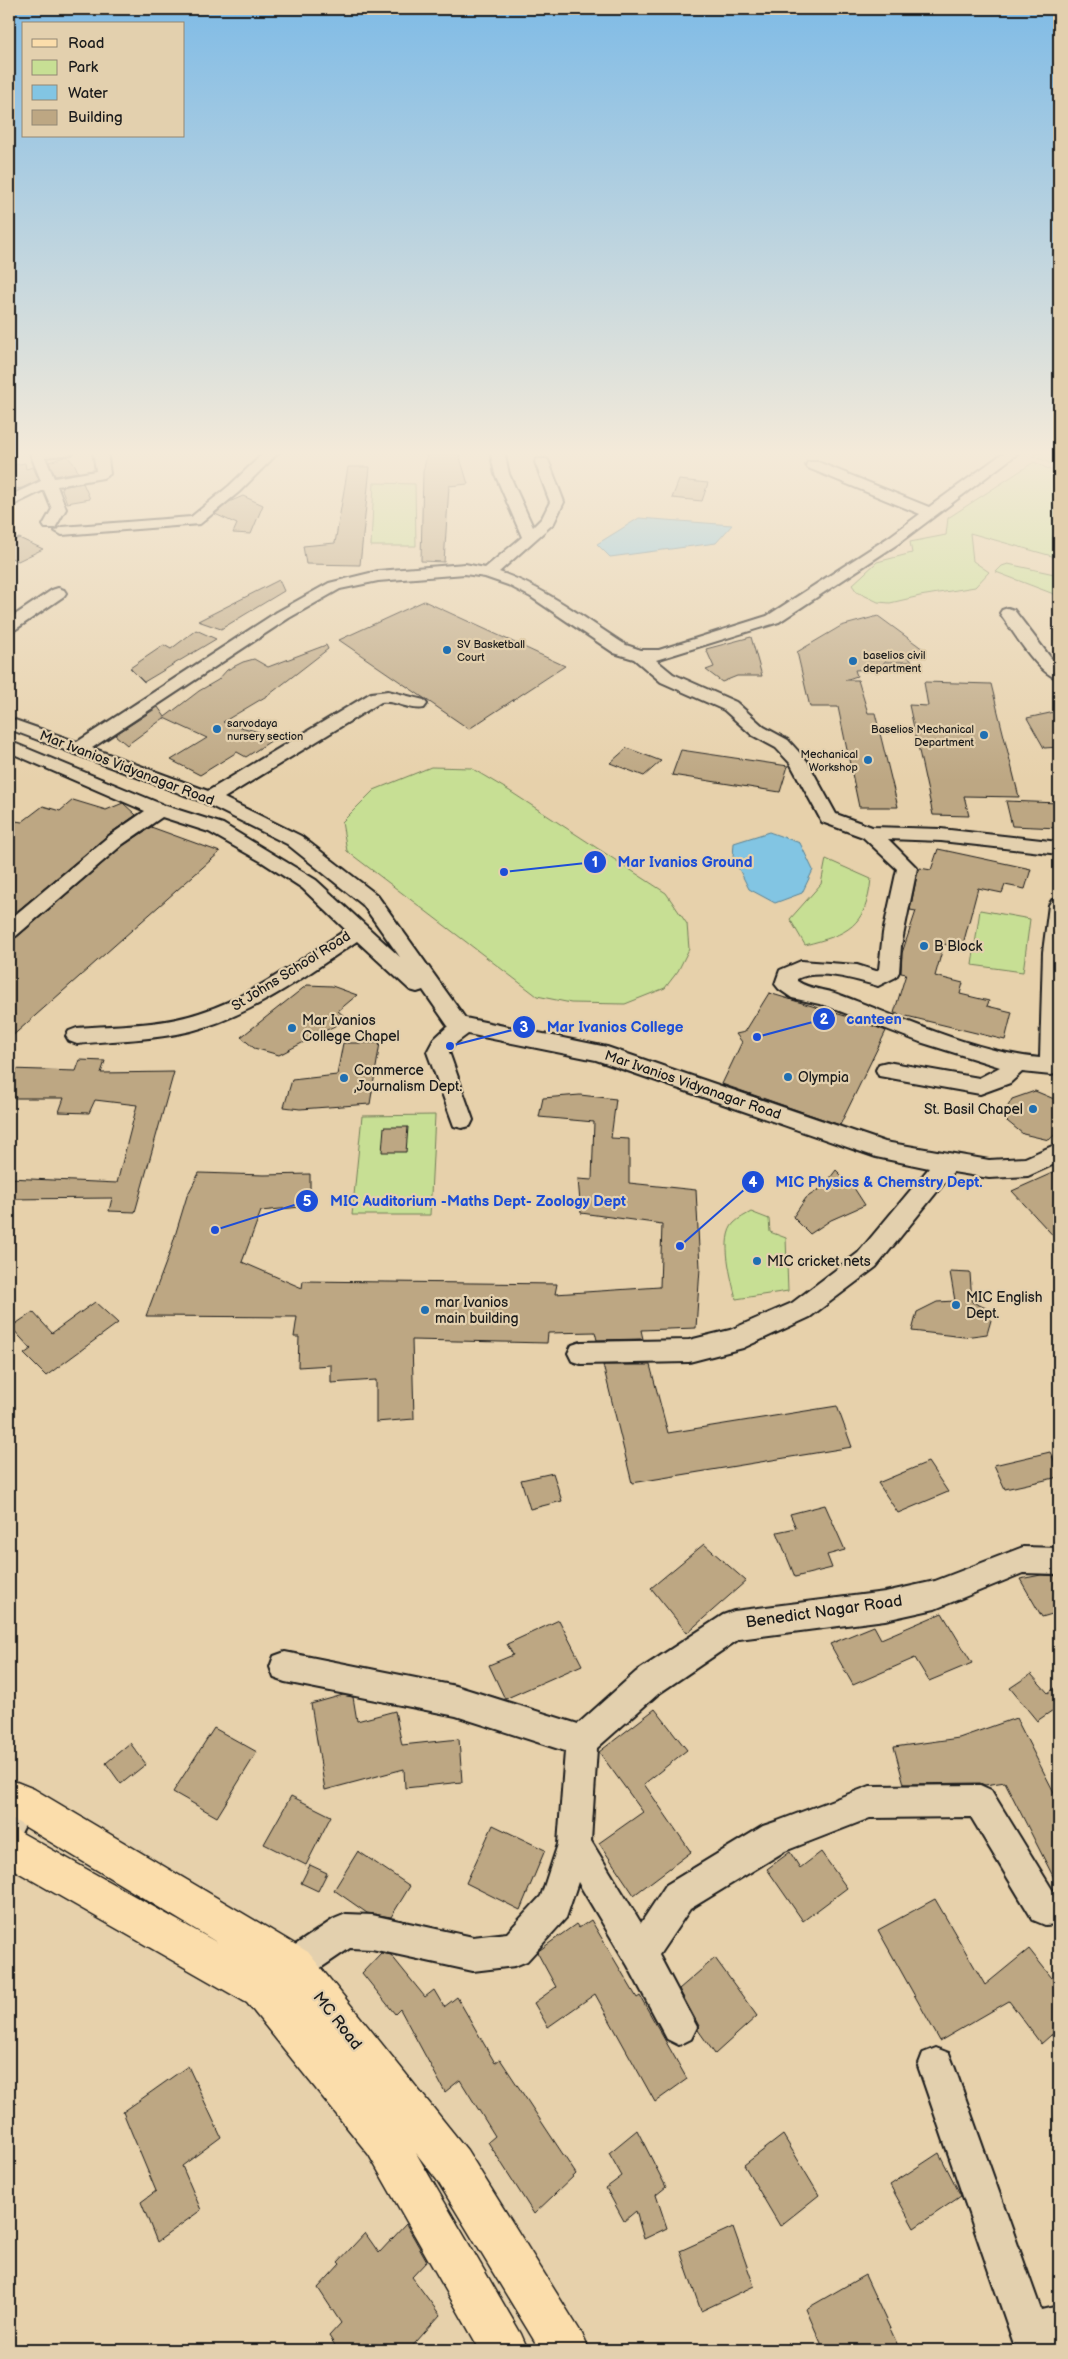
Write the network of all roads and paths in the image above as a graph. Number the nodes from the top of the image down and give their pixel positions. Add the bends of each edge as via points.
1 (502, 561) edge
2 (862, 561) edge
3 (488, 573) junction
4 (58, 594) dead end
5 (1008, 612) dead end
6 (10, 626) dead end
7 (640, 655) junction
8 (1059, 674) edge
9 (418, 704) dead end
10 (9, 723) edge
11 (9, 746) edge
12 (78, 749) junction
13 (210, 798) junction
14 (159, 810) junction
15 (870, 833) junction
16 (1059, 848) edge
17 (1059, 905) edge
18 (9, 931) edge
19 (358, 931) junction
20 (461, 1025) junction
21 (77, 1036) dead end
22 (1016, 1064) junction
23 (887, 1070) dead end
24 (462, 1120) dead end
25 (1059, 1152) edge
26 (947, 1163) junction
27 (581, 1353) dead end
28 (1059, 1561) edge
29 (285, 1667) dead end
30 (582, 1741) junction
31 (13, 1808) edge
32 (574, 1844) junction
33 (9, 1846) edge
34 (1059, 1907) edge
35 (640, 1954) junction
36 (294, 1966) junction
37 (261, 1989) junction
38 (680, 2027) dead end
39 (936, 2066) dead end
40 (1041, 2336) edge
41 (505, 2350) edge
42 (566, 2350) edge

1 - 3 street
2 - 7 street via 773,619 660,655
3 - 7 street via 537,594 620,650
3 - 12 street via 465,569 378,576 336,586 283,615
4 - 6 street
5 - 8 street via 1044,661
7 - 15 street via 667,678 730,706 758,731 782,744 798,761 829,818
9 - 13 street via 388,696 377,698
10 - 12 street, Mar Ivanios Vidyanagar Road
11 - 14 street, Mar Ivanios Vidyanagar Road
12 - 13 street, Mar Ivanios Vidyanagar Road
13 - 20 street, Mar Ivanios Vidyanagar Road via 294,840 370,900
14 - 18 street via 116,840
14 - 19 street, Mar Ivanios Vidyanagar Road via 216,828 269,858 309,884
15 - 16 street via 941,835
15 - 22 street via 907,868 889,951 889,972 878,979 858,972 801,968 787,975 786,984 800,993 828,998 928,1037
17 - 22 street via 1053,952 1051,1067
19 - 20 street, Mar Ivanios Vidyanagar Road
19 - 21 street, St Johns School Road via 275,984 205,1020
20 - 24 street via 442,1042 438,1052
20 - 26 street, Mar Ivanios Vidyanagar Road via 599,1053 884,1151
22 - 23 street via 1002,1077 980,1086
25 - 26 street, Mar Ivanios Vidyanagar Road via 1028,1166 990,1169
26 - 27 street via 867,1260 802,1310 734,1340 689,1351
28 - 30 street, Benedict Nagar Road via 1023,1560 935,1596 884,1606 734,1625 647,1683
29 - 30 street via 456,1701
30 - 32 street
31 - 36 main road, MC Road
32 - 35 street
32 - 36 street via 554,1906 514,1949 473,1954 372,1932 346,1931
33 - 37 main road
34 - 35 street via 1045,1908 980,1801 870,1802 775,1838 678,1897
35 - 38 street
36 - 37 street
36 - 42 main road, MC Road via 452,2165
37 - 41 main road via 384,2140
39 - 40 street

